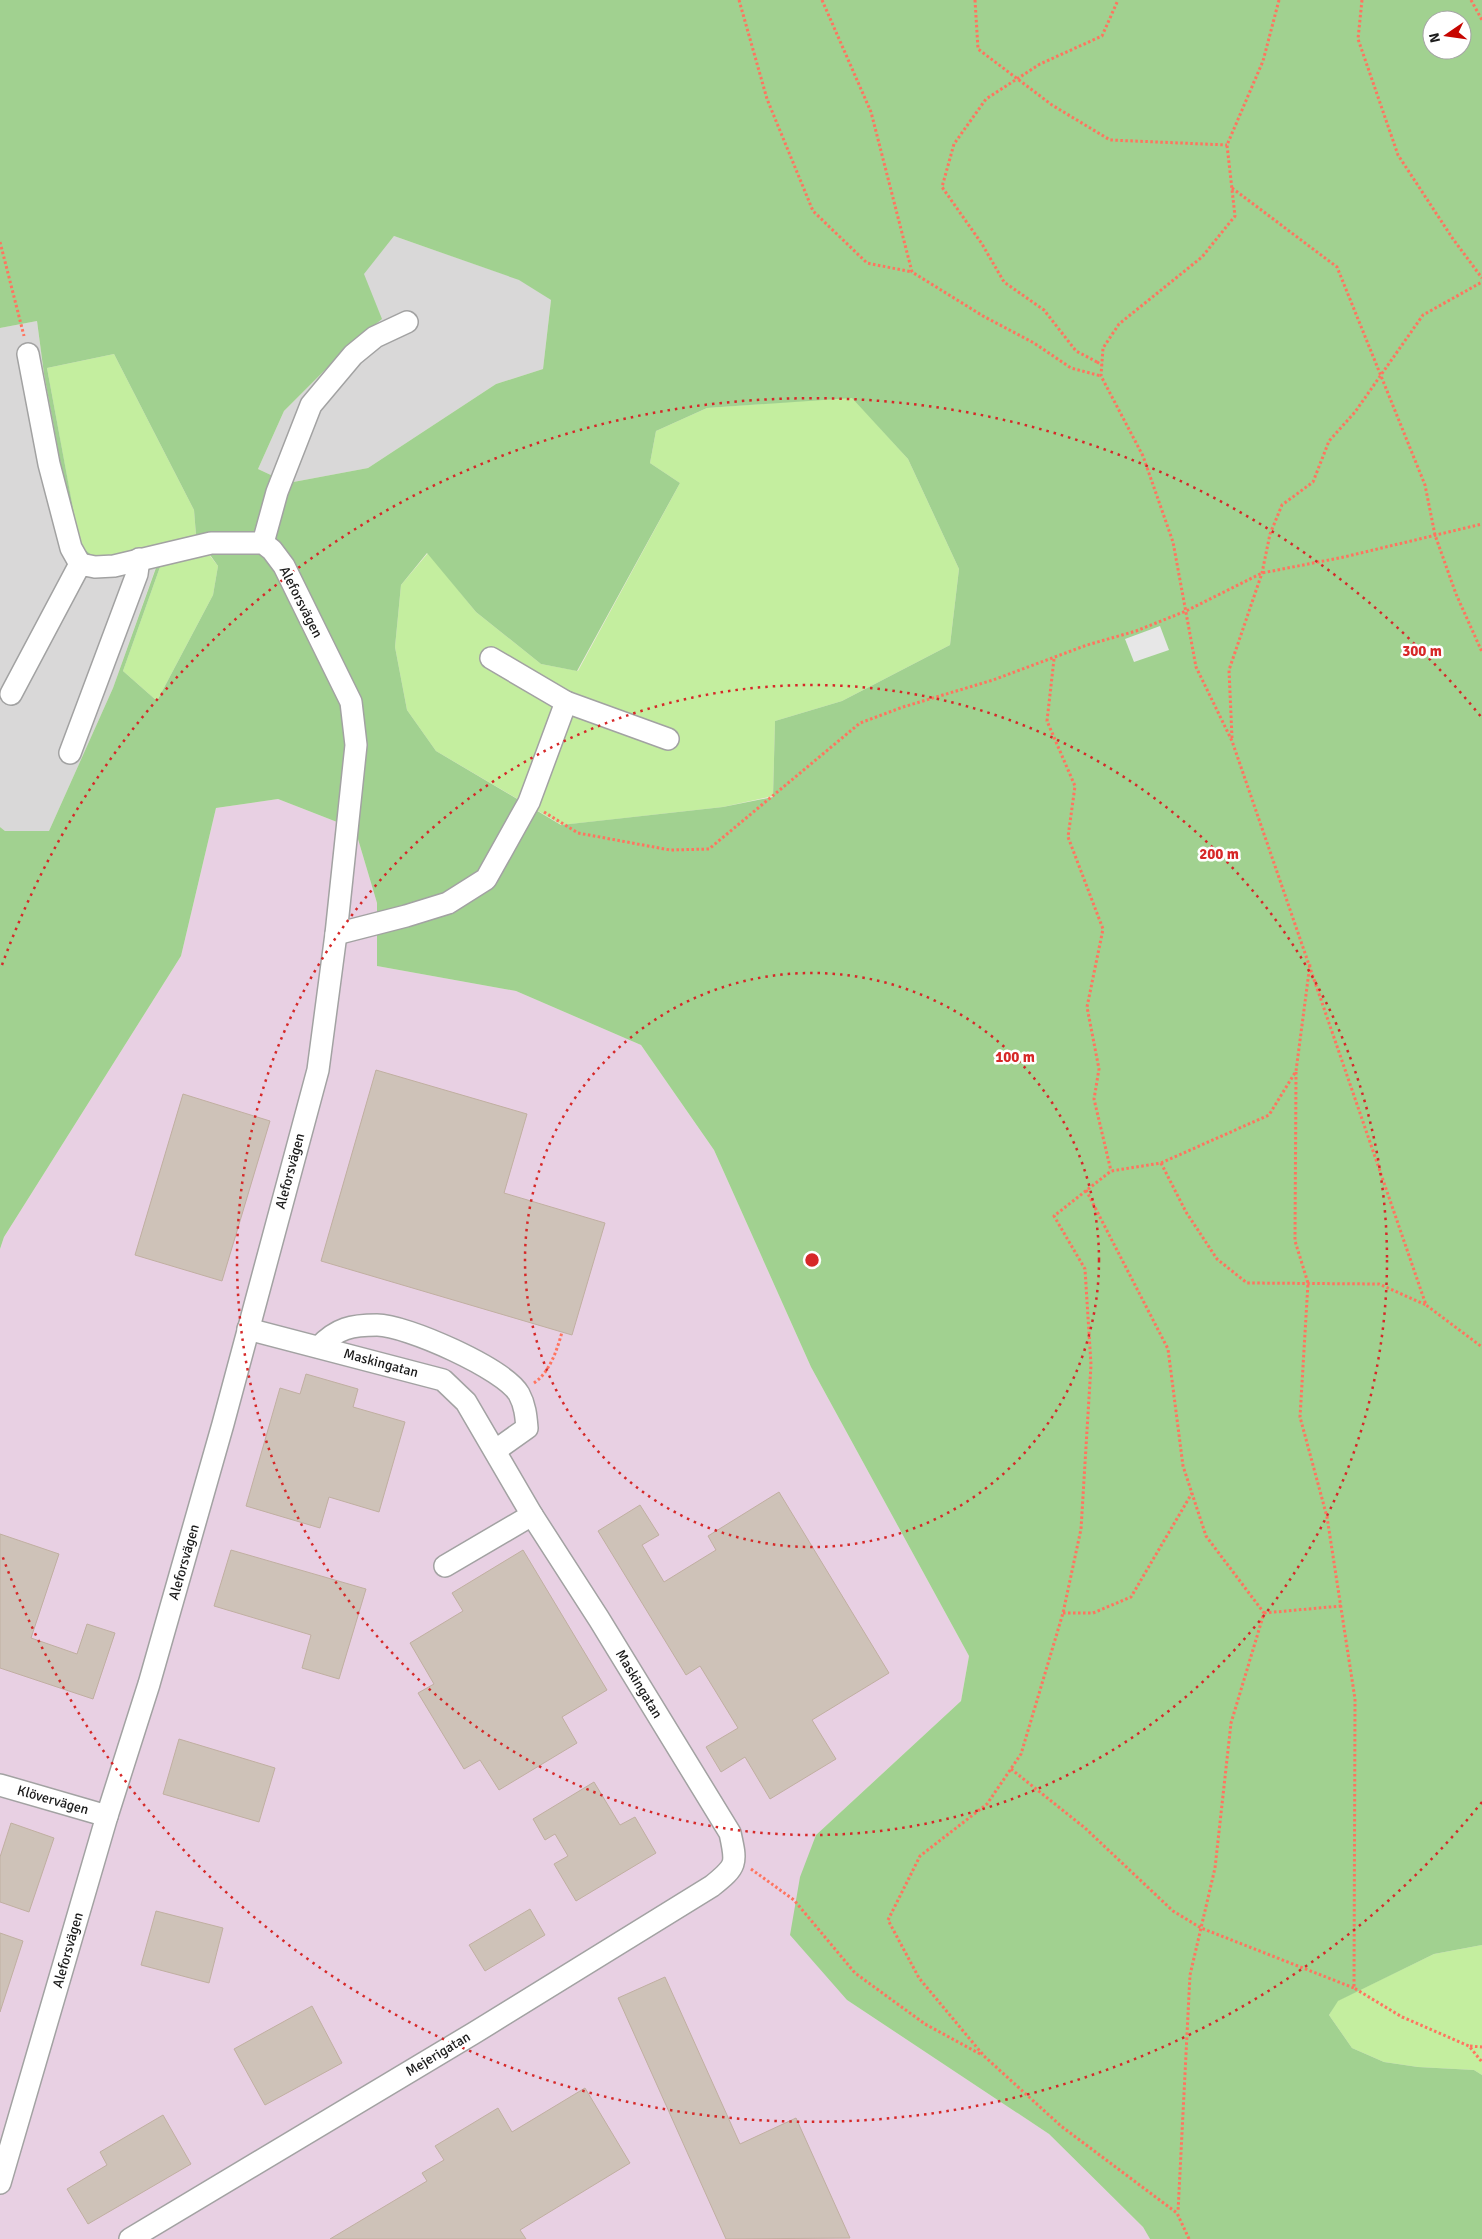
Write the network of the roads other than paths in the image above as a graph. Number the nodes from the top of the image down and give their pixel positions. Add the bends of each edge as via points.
1 (406, 322) dead end
2 (28, 354) road end
3 (263, 543) junction
4 (139, 559) junction
5 (80, 564) junction
6 (491, 658) dead end
7 (11, 694) dead end
8 (566, 702) junction
9 (668, 739) dead end
10 (70, 752) dead end
11 (336, 934) junction
12 (248, 1330) junction
13 (320, 1347) junction
14 (496, 1450) junction
15 (532, 1515) junction
16 (445, 1566) dead end
17 (0, 1785) edge
18 (107, 1816) junction
19 (735, 1858) joint
20 (0, 2182) edge
21 (130, 2239) edge

1 - 3 street via 375,337 354,355 311,405 277,492
2 - 5 street via 49,464 71,548
3 - 4 street via 211,543
3 - 11 street, Aleforsvägen via 284,566 351,702 356,745
4 - 5 street via 114,566
4 - 10 street via 137,574
5 - 7 street
6 - 8 street
8 - 9 street
8 - 11 street via 529,802 486,879 448,903
11 - 12 street, Aleforsvägen via 318,1070
12 - 13 street, Maskingatan
12 - 18 street, Aleforsvägen via 149,1684
13 - 14 street, Maskingatan via 443,1380 466,1402
13 - 14 street via 331,1334 347,1328 379,1325 428,1338 467,1357 496,1374 518,1393 524,1407 527,1428
14 - 15 street, Maskingatan
15 - 16 street
15 - 19 street, Maskingatan via 730,1833
17 - 18 street, Klövervägen
18 - 20 street, Aleforsvägen
19 - 21 street, Mejerigatan via 728,1874 712,1886

